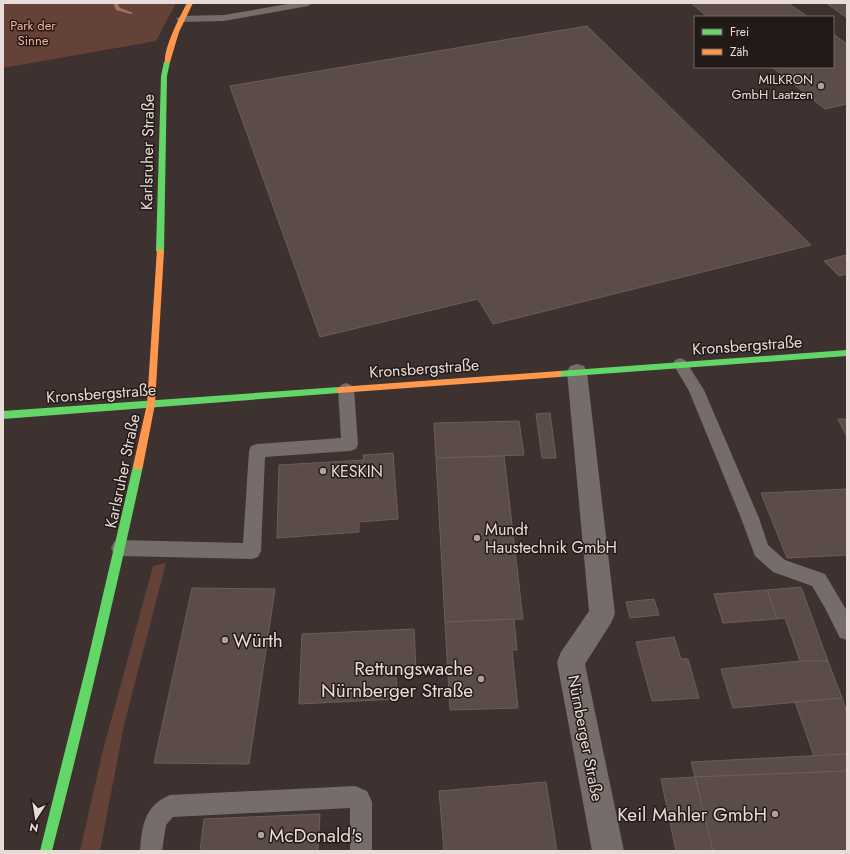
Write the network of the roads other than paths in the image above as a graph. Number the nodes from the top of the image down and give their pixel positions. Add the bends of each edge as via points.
1 (190, 3) edge
2 (308, 3) edge
3 (181, 19) junction
4 (847, 353) edge
5 (680, 364) junction
6 (577, 372) junction
7 (346, 389) junction
8 (152, 404) junction
9 (3, 415) edge
10 (120, 548) junction
11 (847, 631) edge
12 (46, 851) edge
13 (151, 851) edge
14 (361, 851) edge
15 (608, 851) edge

1 - 3 main road, Karlsruher Straße
2 - 3 lane via 224,18
3 - 8 main road, Karlsruher Straße via 164,76 160,249
4 - 5 main road, Kronsbergstraße
5 - 6 main road, Kronsbergstraße
5 - 11 lane via 696,390 761,550 779,566 818,580
6 - 7 main road, Kronsbergstraße
6 - 15 street, Nürnberger Straße via 602,614 571,662
7 - 8 main road, Kronsbergstraße
7 - 10 lane via 350,444 257,451 252,550
8 - 9 main road, Kronsbergstraße
8 - 10 main road, Karlsruher Straße
10 - 12 main road, Karlsruher Straße
13 - 14 lane via 157,819 170,806 355,797 361,802

